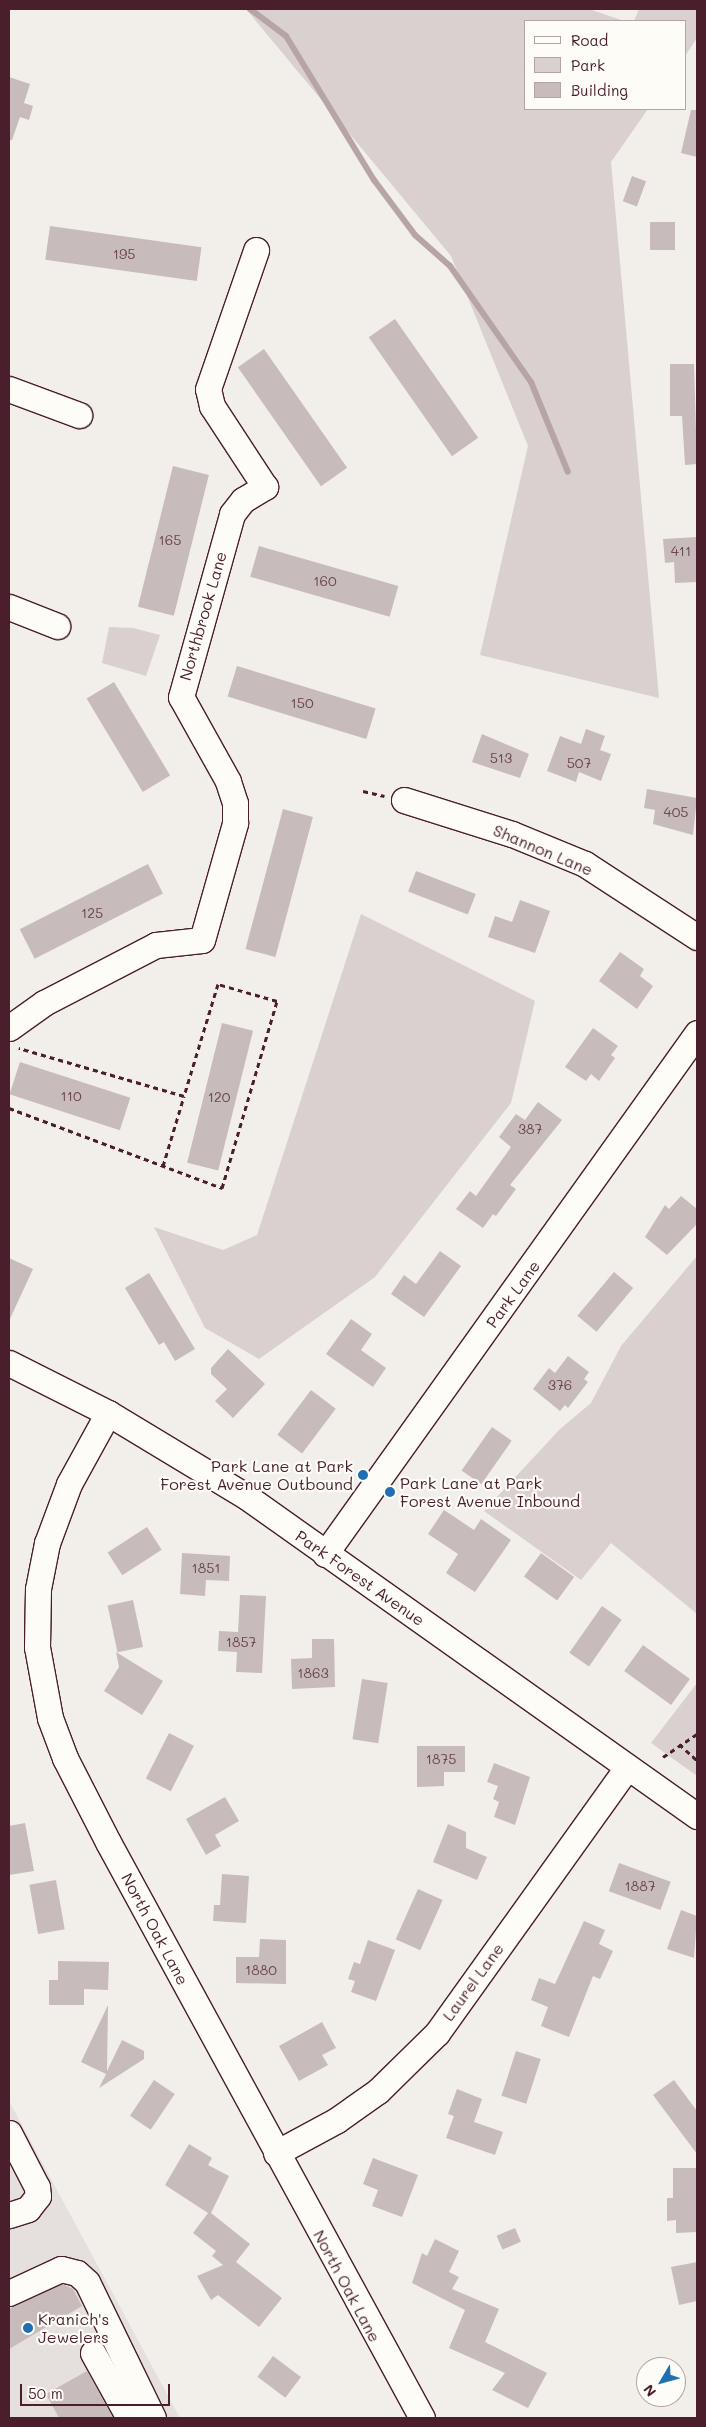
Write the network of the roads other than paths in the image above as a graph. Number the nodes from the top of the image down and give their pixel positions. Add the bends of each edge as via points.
1 (256, 250) dead end
2 (9, 389) edge
3 (79, 415) dead end
4 (9, 607) edge
5 (57, 626) dead end
6 (404, 800) dead end
7 (697, 937) edge
8 (697, 1033) edge
9 (11, 1037) edge
10 (9, 1363) edge
11 (108, 1413) junction
12 (325, 1554) junction
13 (627, 1768) junction
14 (697, 1816) edge
15 (9, 2133) edge
16 (276, 2153) junction
17 (9, 2215) edge
18 (9, 2293) edge
19 (93, 2353) dead end
20 (129, 2418) edge
21 (154, 2418) edge
22 (422, 2418) edge

1 - 9 street, Northbrook Lane via 208,389 212,406 265,487 243,500 232,514 182,697 228,781 235,804 235,823 202,940 156,945 44,1003
2 - 3 street
4 - 5 street
6 - 7 street, Shannon Lane via 512,834 585,864
8 - 12 street, Park Lane
10 - 11 street, Park Forest Avenue
11 - 12 street, Park Forest Avenue via 199,1466
11 - 16 street, North Oak Lane via 69,1484 48,1543 38,1589 38,1648 43,1690 65,1758
12 - 13 street, Park Forest Avenue
13 - 14 street, Park Forest Avenue
13 - 16 street, Laurel Lane via 437,2032 378,2091 338,2120
15 - 17 street via 37,2187 38,2196 28,2209
16 - 22 street, North Oak Lane
18 - 21 street via 44,2273 61,2269 77,2273 87,2282
19 - 20 street

